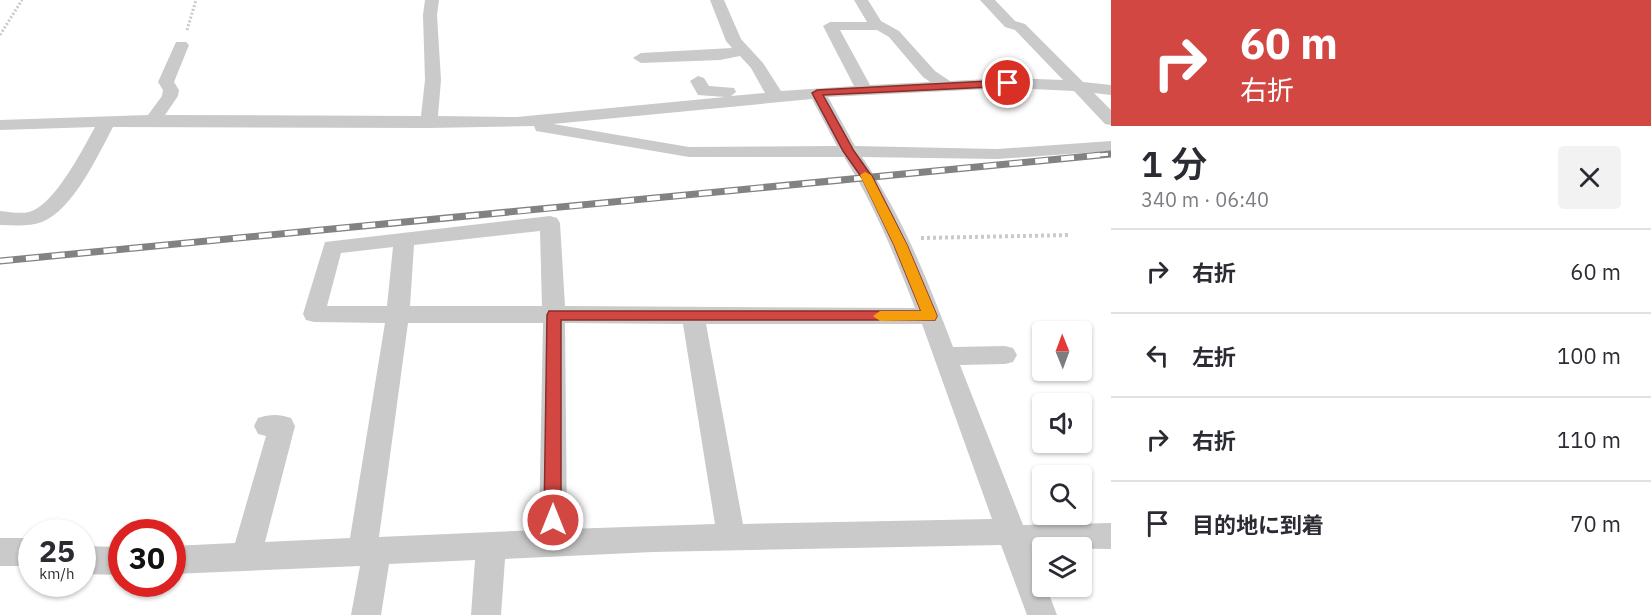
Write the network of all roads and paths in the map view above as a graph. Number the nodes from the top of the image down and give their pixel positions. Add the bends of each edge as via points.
1 (22, 0) edge
2 (196, 0) edge
3 (432, 0) edge
4 (717, 0) edge
5 (861, 0) edge
6 (987, 0) edge
7 (1042, 24) dead end
8 (879, 26) junction
9 (1006, 29) junction
10 (0, 35) edge
11 (181, 45) joint
12 (743, 51) junction
13 (641, 58) dead end
14 (698, 81) dead end
15 (1076, 86) junction
16 (948, 87) junction
17 (864, 90) junction
18 (1111, 90) edge
19 (774, 92) junction
20 (817, 93) junction
21 (153, 120) junction
22 (1111, 120) edge
23 (107, 122) junction
24 (517, 122) junction
25 (429, 123) junction
26 (0, 125) edge
27 (1111, 146) edge
28 (849, 151) junction
29 (0, 218) edge
30 (1071, 235) dead end
31 (404, 239) junction
32 (898, 239) junction
33 (398, 315) junction
34 (554, 315) junction
35 (693, 316) junction
36 (930, 316) junction
37 (1005, 355) dead end
38 (945, 356) junction
39 (267, 426) dead end
40 (1012, 535) junction
41 (1111, 536) edge
42 (731, 537) junction
43 (553, 543) junction
44 (491, 546) junction
45 (370, 551) junction
46 (0, 552) edge
47 (18, 552) edge
48 (246, 557) junction
49 (186, 559) edge
50 (366, 615) edge
51 (486, 615) edge
52 (1042, 615) edge

1 - 10 path
2 - 11 path
3 - 25 street
4 - 12 street via 730,33
5 - 8 street
6 - 9 street
7 - 9 street
8 - 16 street via 894,34 929,75
8 - 17 street via 830,26
9 - 15 street via 1020,27
11 - 21 street via 166,82 170,96
12 - 13 street
12 - 19 street
14 - 19 street via 704,91
15 - 16 street via 1003,77
15 - 18 street
15 - 22 street
16 - 17 street
17 - 20 street
19 - 20 street
19 - 24 street
20 - 28 street
21 - 23 street
21 - 25 street
23 - 26 street
23 - 29 street via 87,159 54,204 33,218
24 - 25 street
24 - 28 street via 689,152
27 - 28 street via 997,154
28 - 32 street
30 - 32 path
31 - 33 street
31 - 33 street via 332,247 314,314
31 - 34 street via 550,223
32 - 36 street
33 - 34 street
33 - 45 street
34 - 35 street
34 - 43 street
35 - 36 street
35 - 42 street
36 - 38 street
37 - 38 street
38 - 40 street
39 - 48 street via 282,426
40 - 41 street
40 - 42 street
40 - 52 street
42 - 43 street
43 - 44 street
44 - 45 street
44 - 51 street
45 - 48 street
45 - 50 street
46 - 47 street
48 - 49 street

